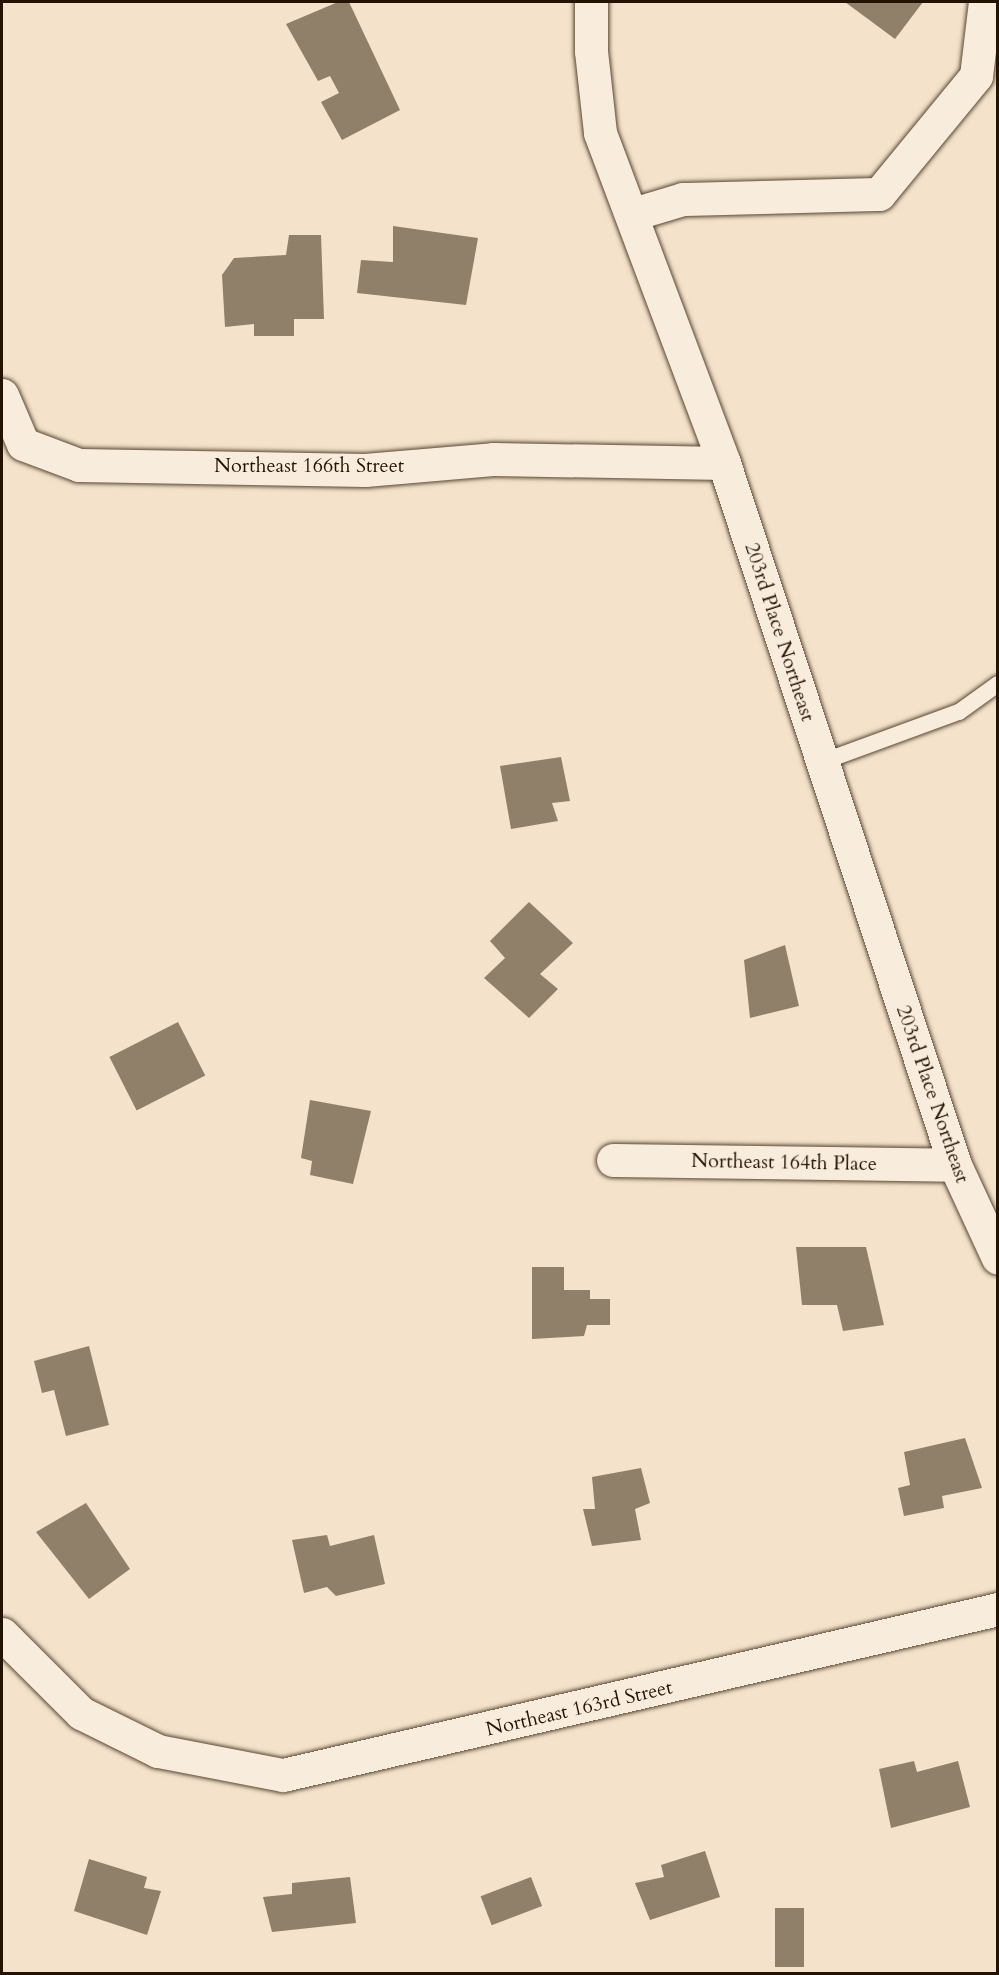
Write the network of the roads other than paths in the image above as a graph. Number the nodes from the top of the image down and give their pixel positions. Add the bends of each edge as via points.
1 (591, 2) edge
2 (985, 2) edge
3 (633, 214) junction
4 (2, 394) edge
5 (724, 463) junction
6 (998, 684) edge
7 (822, 762) junction
8 (613, 1160) dead end
9 (955, 1165) junction
10 (998, 1258) edge
11 (998, 1609) edge
12 (2, 1634) edge

1 - 3 street, 203rd Place Northeast via 591,51 600,133
2 - 3 street via 976,76 879,194 683,199
3 - 5 street, 203rd Place Northeast
4 - 5 street, Northeast 166th Street via 23,444 79,465 365,470 493,459
5 - 7 street, 203rd Place Northeast
6 - 7 lane via 959,712
7 - 9 street, 203rd Place Northeast
8 - 9 street, Northeast 164th Place
9 - 10 street, 203rd Place Northeast
11 - 12 street, Northeast 163rd Street via 283,1775 158,1751 81,1713

